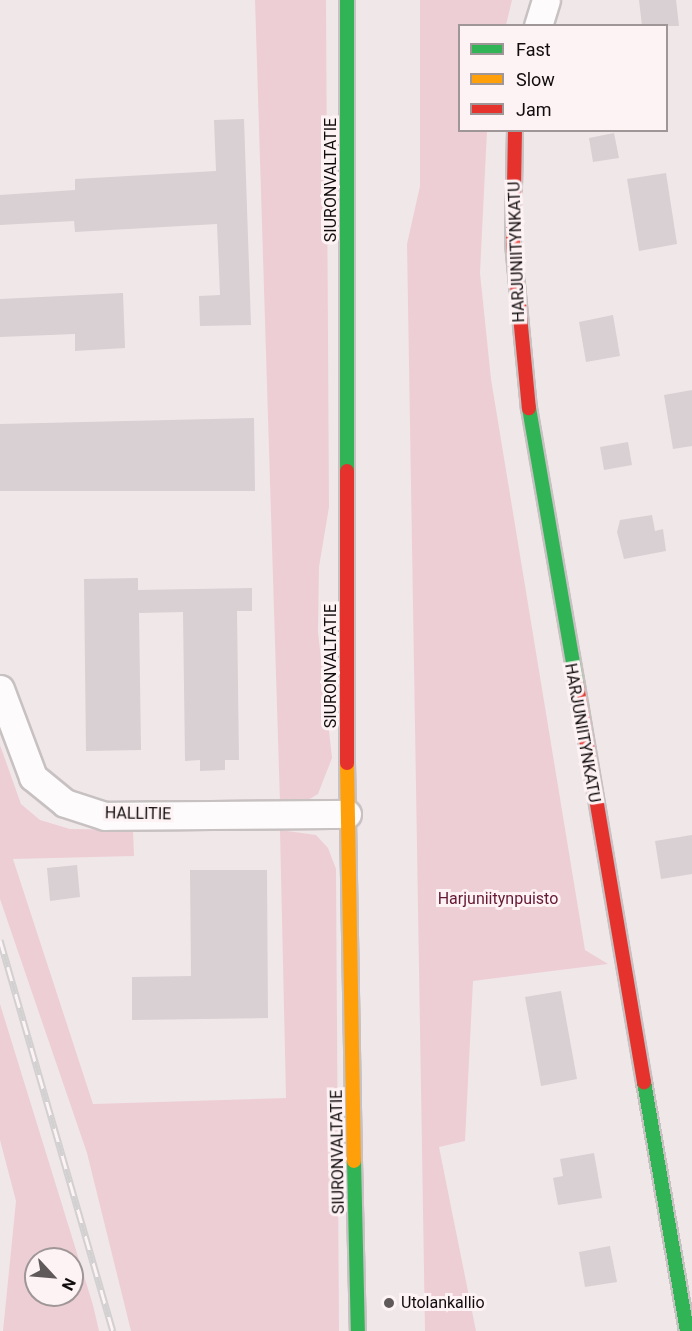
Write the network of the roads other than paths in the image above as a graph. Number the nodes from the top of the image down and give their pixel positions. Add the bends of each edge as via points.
1 (347, 0) edge
2 (546, 0) edge
3 (539, 24) edge
4 (515, 132) edge
5 (0, 689) edge
6 (347, 814) junction
7 (358, 1331) edge
8 (687, 1331) edge

1 - 6 main road, SIURONVALTATIE
2 - 3 street
4 - 8 main road, HARJUNIITYNKATU via 513,243 522,367
5 - 6 street, HALLITIE via 33,777 65,803 105,816
6 - 7 main road, SIURONVALTATIE

